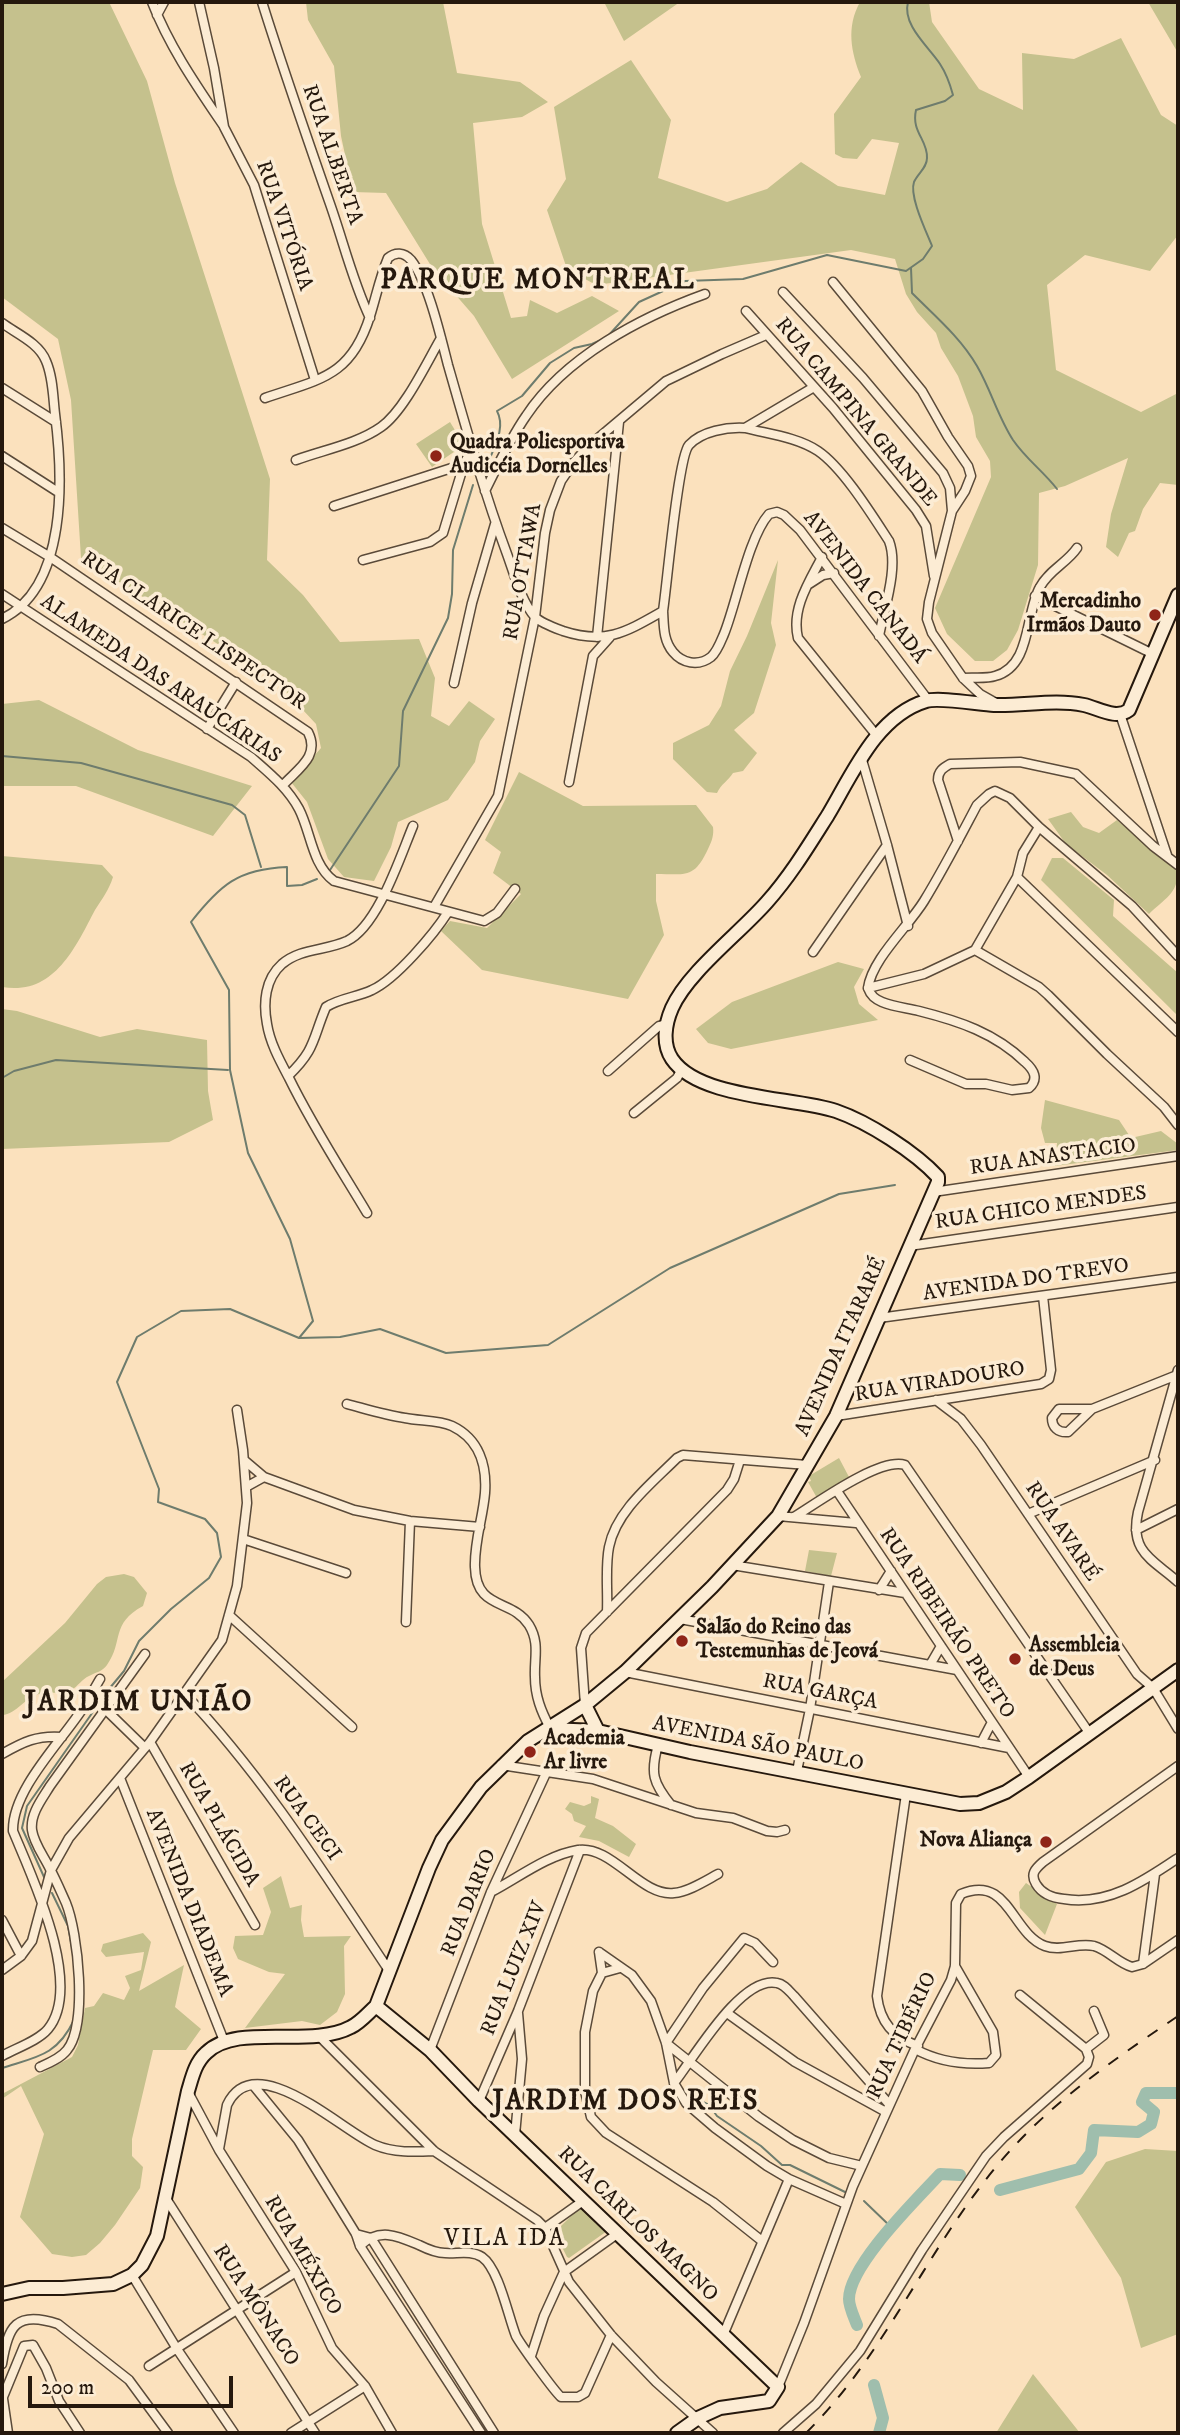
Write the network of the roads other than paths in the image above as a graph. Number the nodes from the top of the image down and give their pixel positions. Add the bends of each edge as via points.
1 (152, 2) edge
2 (164, 2) edge
3 (199, 2) edge
4 (262, 2) edge
5 (157, 15) junction
6 (224, 127) junction
7 (833, 282) dead end
8 (783, 292) dead end
9 (705, 294) dead end
10 (746, 311) dead end
11 (370, 318) junction
12 (2, 323) edge
13 (766, 335) junction
14 (441, 338) junction
15 (315, 380) junction
16 (814, 387) junction
17 (2, 388) edge
18 (265, 398) dead end
19 (56, 422) junction
20 (619, 422) junction
21 (745, 428) junction
22 (472, 449) junction
23 (2, 456) edge
24 (296, 460) dead end
25 (464, 464) junction
26 (485, 491) junction
27 (58, 492) junction
28 (334, 506) dead end
29 (953, 510) junction
30 (495, 524) junction
31 (2, 528) edge
32 (1077, 548) dead end
33 (50, 557) junction
34 (822, 557) junction
35 (363, 560) dead end
36 (834, 573) junction
37 (935, 583) junction
38 (807, 585) junction
39 (2, 594) edge
40 (1178, 595) edge
41 (1035, 596) junction
42 (22, 608) junction
43 (663, 611) junction
44 (536, 617) junction
45 (2, 619) edge
46 (879, 636) junction
47 (593, 637) junction
48 (610, 637) junction
49 (1153, 654) junction
50 (593, 656) junction
51 (963, 678) junction
52 (236, 682) junction
53 (454, 683) dead end
54 (928, 700) junction
55 (999, 705) junction
56 (1120, 715) junction
57 (206, 729) junction
58 (877, 736) junction
59 (862, 760) junction
60 (569, 782) dead end
61 (283, 785) junction
62 (413, 826) dead end
63 (1039, 827) junction
64 (958, 841) junction
65 (887, 845) junction
66 (1167, 855) junction
67 (1178, 865) edge
68 (1017, 877) junction
69 (515, 889) dead end
70 (383, 894) junction
71 (434, 907) junction
72 (448, 912) junction
73 (908, 926) junction
74 (975, 950) junction
75 (813, 952) dead end
76 (1178, 956) edge
77 (868, 988) junction
78 (666, 1024) junction
79 (1178, 1032) edge
80 (911, 1060) dead end
81 (682, 1069) junction
82 (608, 1071) dead end
83 (288, 1076) junction
84 (634, 1113) dead end
85 (1178, 1125) edge
86 (1178, 1156) edge
87 (933, 1192) junction
88 (1178, 1207) edge
89 (367, 1213) dead end
90 (909, 1246) junction
91 (1178, 1277) edge
92 (1043, 1296) junction
93 (879, 1318) junction
94 (1177, 1372) edge
95 (936, 1400) junction
96 (347, 1404) dead end
97 (237, 1409) dead end
98 (1092, 1409) junction
99 (836, 1416) junction
100 (244, 1460) junction
101 (740, 1460) junction
102 (1155, 1460) junction
103 (807, 1465) junction
104 (264, 1477) junction
105 (246, 1487) junction
106 (837, 1491) junction
107 (1178, 1509) edge
108 (1028, 1514) junction
109 (778, 1516) junction
110 (794, 1517) junction
111 (410, 1521) junction
112 (856, 1522) junction
113 (480, 1527) junction
114 (1136, 1530) junction
115 (243, 1539) junction
116 (732, 1565) junction
117 (891, 1571) junction
118 (345, 1573) dead end
119 (1177, 1579) edge
120 (829, 1582) junction
121 (879, 1590) junction
122 (905, 1593) junction
123 (607, 1612) junction
124 (229, 1615) junction
125 (680, 1619) junction
126 (406, 1622) dead end
127 (820, 1646) junction
128 (941, 1646) junction
129 (145, 1654) dead end
130 (930, 1665) junction
131 (957, 1670) junction
132 (1178, 1670) edge
133 (625, 1672) junction
134 (100, 1679) dead end
135 (1153, 1688) junction
136 (184, 1693) junction
137 (585, 1705) junction
138 (105, 1709) junction
139 (810, 1709) junction
140 (992, 1722) junction
141 (352, 1727) dead end
142 (549, 1728) junction
143 (1178, 1729) edge
144 (598, 1731) junction
145 (1090, 1734) junction
146 (62, 1737) junction
147 (981, 1743) junction
148 (148, 1745) junction
149 (658, 1745) junction
150 (1009, 1748) junction
151 (2, 1754) edge
152 (501, 1765) junction
153 (1178, 1766) edge
154 (547, 1771) junction
155 (797, 1771) junction
156 (1029, 1777) junction
157 (120, 1778) junction
158 (906, 1794) junction
159 (670, 1805) junction
160 (785, 1830) dead end
161 (580, 1850) junction
162 (1178, 1858) edge
163 (51, 1870) junction
164 (718, 1874) dead end
165 (1155, 1874) junction
166 (491, 1892) junction
167 (42, 1902) junction
168 (2, 1920) edge
169 (255, 1925) dead end
170 (52, 1932) junction
171 (1178, 1940) edge
172 (32, 1941) junction
173 (21, 1956) junction
174 (773, 1962) dead end
175 (1143, 1964) junction
176 (955, 1966) junction
177 (620, 1968) junction
178 (2, 1970) edge
179 (390, 1972) junction
180 (601, 1973) junction
181 (1020, 1995) dead end
182 (376, 2006) junction
183 (518, 2011) junction
184 (1094, 2011) dead end
185 (727, 2013) junction
186 (319, 2036) junction
187 (224, 2041) junction
188 (666, 2043) junction
189 (917, 2048) junction
190 (699, 2049) junction
191 (1086, 2049) junction
192 (430, 2050) junction
193 (2, 2056) edge
194 (690, 2063) junction
195 (40, 2067) dead end
196 (705, 2075) junction
197 (674, 2083) junction
198 (253, 2085) junction
199 (188, 2091) junction
200 (479, 2101) junction
201 (888, 2108) junction
202 (515, 2135) junction
203 (219, 2150) junction
204 (434, 2151) junction
205 (862, 2166) junction
206 (789, 2179) junction
207 (165, 2197) junction
208 (583, 2201) junction
209 (846, 2204) junction
210 (545, 2228) junction
211 (356, 2234) junction
212 (617, 2234) junction
213 (371, 2238) junction
214 (761, 2241) junction
215 (360, 2246) junction
216 (296, 2272) junction
217 (564, 2272) junction
218 (132, 2275) junction
219 (2, 2294) edge
220 (237, 2310) junction
221 (724, 2333) junction
222 (611, 2334) junction
223 (434, 2339) junction
224 (423, 2345) junction
225 (177, 2349) junction
226 (531, 2356) junction
227 (2, 2364) edge
228 (149, 2366) dead end
229 (365, 2386) junction
230 (2, 2389) edge
231 (776, 2392) junction
232 (3, 2397) edge
233 (698, 2418) junction
234 (309, 2423) junction
235 (8, 2433) edge
236 (80, 2433) edge
237 (168, 2433) edge
238 (234, 2433) edge
239 (291, 2433) edge
240 (316, 2433) edge
241 (392, 2433) edge
242 (481, 2433) edge
243 (493, 2433) edge
244 (677, 2433) edge
245 (713, 2433) edge
246 (783, 2433) edge

1 - 5 street
2 - 5 street
3 - 6 street, RUA VITÓRIA
4 - 11 street, RUA ALBERTA
5 - 6 street
6 - 15 street, RUA VITÓRIA via 254,185
7 - 29 street via 922,391 968,466 971,476
8 - 29 street via 943,473
9 - 26 street via 627,330 587,355 547,389 526,415
10 - 13 street, RUA CAMPINA GRANDE
11 - 14 street via 384,266 393,254 400,254 414,264
11 - 15 street via 362,340 342,367
12 - 19 street via 46,360
13 - 16 street, RUA CAMPINA GRANDE
13 - 20 street, RUA OTTAWA via 675,376
14 - 22 street
14 - 24 street via 383,426
15 - 18 street
16 - 21 street, AVENIDA CANADÁ
16 - 37 street, RUA CAMPINA GRANDE via 926,526
17 - 19 street
19 - 27 street
20 - 44 street, RUA OTTAWA via 590,445 561,481 545,533
20 - 47 street
21 - 43 street, AVENIDA CANADÁ via 711,433 685,452
21 - 46 street via 817,451 836,469 889,541 892,569
22 - 25 street
22 - 26 street
23 - 27 street
25 - 28 street
25 - 35 street via 443,533 430,542
26 - 30 street
27 - 33 street
29 - 37 street
30 - 44 street
30 - 53 street
31 - 33 street, RUA CLARICE LISPECTOR
32 - 41 street via 1046,576
33 - 42 street via 37,588
33 - 52 street, RUA CLARICE LISPECTOR
34 - 36 street, AVENIDA CANADÁ
34 - 38 street
34 - 43 street, AVENIDA CANADÁ via 790,519 777,512 769,514 758,530 719,647 701,662 689,663 672,651 664,633
36 - 38 street
36 - 46 street, AVENIDA CANADÁ
37 - 51 street via 928,625
38 - 58 street via 797,614 798,638
39 - 42 street, ALAMEDA DAS ARAUCÁRIAS
40 - 49 main road
41 - 49 street
41 - 51 street via 1025,636 1011,666 994,676
42 - 45 street
42 - 57 street, ALAMEDA DAS ARAUCÁRIAS
43 - 48 street
44 - 47 street via 556,628
44 - 71 street, RUA OTTAWA via 498,796
46 - 54 street, AVENIDA CANADÁ
47 - 48 street
47 - 50 street
48 - 50 street
49 - 56 main road via 1129,710
50 - 60 street
51 - 55 street
52 - 57 street
52 - 61 street, RUA CLARICE LISPECTOR via 308,732 313,750
54 - 55 main road
54 - 58 main road
55 - 56 main road via 1059,702
56 - 66 street
57 - 61 street, ALAMEDA DAS ARAUCÁRIAS via 251,757
58 - 59 main road
59 - 65 street
59 - 78 main road via 796,866 766,904 687,985
61 - 70 street, ALAMEDA DAS ARAUCÁRIAS via 306,822 324,874 353,888
62 - 70 street
63 - 64 street via 1010,797 995,791 977,805
63 - 68 street via 1023,853
63 - 76 street via 1132,906
64 - 66 street via 938,780 943,768 1020,762 1076,774
64 - 73 street
65 - 73 street
65 - 75 street
66 - 67 street
68 - 74 street
68 - 79 street
69 - 72 street, ALAMEDA DAS ARAUCÁRIAS via 490,919
70 - 71 street, ALAMEDA DAS ARAUCÁRIAS
70 - 83 street via 370,918 350,939 297,955 273,974 266,989 267,1025
71 - 72 street, ALAMEDA DAS ARAUCÁRIAS
72 - 83 street via 384,982 326,1007 314,1043
73 - 77 street via 873,968
74 - 77 street via 924,974
74 - 85 street via 1039,987
77 - 80 street via 883,1003 941,1017 994,1037 1031,1067 1035,1080 1020,1090 966,1084
78 - 81 main road via 669,1052
78 - 82 street
81 - 84 street
81 - 87 main road, AVENIDA ITARARÉ via 716,1086 839,1112 934,1173 938,1182
83 - 89 street
86 - 87 street, RUA ANASTACIO
87 - 90 main road, AVENIDA ITARARÉ
88 - 90 street, RUA CHICO MENDES
90 - 93 main road, AVENIDA ITARARÉ
91 - 92 street, AVENIDA DO TREVO
92 - 93 street, AVENIDA DO TREVO
92 - 95 street, RUA VIRADOURO via 1049,1379 1035,1386
93 - 99 main road, AVENIDA ITARARÉ
94 - 98 street
94 - 102 street
95 - 99 street, RUA VIRADOURO
95 - 108 street, RUA AVARÉ via 966,1425
96 - 113 street via 451,1425 472,1439 484,1462
97 - 100 street
98 - 98 street via 1059,1409 1054,1426 1068,1432
99 - 103 main road, AVENIDA ITARARÉ
100 - 104 street
100 - 105 street
101 - 103 street
101 - 123 street via 727,1490
101 - 123 street via 683,1455 642,1493 615,1527 608,1549
102 - 108 street
102 - 114 street
103 - 109 main road, AVENIDA ITARARÉ
104 - 105 street
104 - 111 street via 354,1510
105 - 115 street
106 - 110 street
106 - 112 street, RUA RIBEIRÃO PRETO
106 - 145 street via 886,1465 905,1465
107 - 114 street
108 - 135 street, RUA AVARÉ via 1137,1674
109 - 110 street
109 - 116 main road, AVENIDA ITARARÉ
110 - 112 street
111 - 113 street
111 - 126 street
112 - 117 street, RUA RIBEIRÃO PRETO
113 - 142 street via 475,1567 478,1588 489,1600 520,1614 530,1626 538,1653 537,1697
114 - 119 street via 1147,1558
115 - 118 street
115 - 124 street
116 - 120 street
116 - 125 main road, AVENIDA ITARARÉ
117 - 121 street
117 - 122 street, RUA RIBEIRÃO PRETO
120 - 121 street
120 - 127 street
121 - 122 street
122 - 128 street, RUA RIBEIRÃO PRETO
123 - 137 street via 586,1633 581,1648
124 - 136 street via 222,1640
124 - 141 street
125 - 127 street
125 - 133 main road, AVENIDA ITARARÉ
127 - 130 street
127 - 139 street
128 - 130 street
128 - 131 street, RUA RIBEIRÃO PRETO
129 - 138 street
130 - 131 street
131 - 140 street, RUA RIBEIRÃO PRETO
132 - 135 main road, AVENIDA SÃO PAULO
133 - 137 main road, AVENIDA ITARARÉ
133 - 139 street, RUA GARÇA
134 - 146 street
135 - 143 street, RUA AVARÉ
135 - 145 main road, AVENIDA SÃO PAULO
136 - 148 street
136 - 179 street, RUA CECI via 299,1837
137 - 142 main road, AVENIDA ITARARÉ
137 - 144 main road
138 - 148 street, RUA PLÁCIDA
138 - 163 street via 50,1786 32,1820 32,1831
139 - 147 street, RUA GARÇA
139 - 155 street
140 - 147 street
140 - 150 street, RUA RIBEIRÃO PRETO
142 - 144 main road, AVENIDA SÃO PAULO
142 - 152 main road
144 - 149 main road, AVENIDA SÃO PAULO
145 - 156 main road, AVENIDA SÃO PAULO
146 - 151 street via 40,1736
146 - 167 street via 14,1813 13,1831
147 - 150 street, RUA GARÇA
148 - 157 street
148 - 169 street, RUA PLÁCIDA
149 - 155 main road, AVENIDA SÃO PAULO
149 - 159 street via 653,1777
150 - 156 street, RUA RIBEIRÃO PRETO
152 - 154 street
152 - 179 main road via 442,1840
153 - 165 street via 1033,1872 1041,1891 1084,1901 1122,1892
154 - 159 street via 593,1779
154 - 166 street, RUA DARIO
155 - 158 main road, AVENIDA SÃO PAULO
156 - 158 main road, AVENIDA SÃO PAULO via 979,1803
157 - 163 street via 69,1838
157 - 187 street, AVENIDA DIADEMA
158 - 189 street via 877,1996 890,2030
159 - 160 street via 767,1830
161 - 164 street via 597,1853 663,1892 678,1892
161 - 166 street via 552,1859
161 - 183 street, RUA LUIZ XIV
162 - 165 street
163 - 167 street
163 - 195 street via 75,1934 78,2018 67,2050
165 - 175 street
166 - 192 street, RUA DARIO
167 - 170 street
167 - 172 street
168 - 173 street
170 - 172 street
170 - 193 street via 60,2007 46,2032
171 - 175 street
172 - 173 street
173 - 178 street
174 - 188 street via 744,1938
175 - 176 street, RUA TIBÉRIO via 1128,1966 1089,1945 1043,1945 998,1897 977,1889 961,1894 956,1903
176 - 189 street, RUA TIBÉRIO
176 - 189 street via 993,2032 996,2055 989,2063 966,2062 935,2058
177 - 180 street
177 - 180 street via 599,1952
177 - 188 street via 632,1975 651,2001
179 - 182 main road
180 - 214 street via 585,2032 585,2091 591,2117 606,2133 713,2202
181 - 191 street
182 - 186 main road via 350,2027
182 - 192 main road, RUA CARLOS MAGNO
183 - 200 street, RUA LUIZ XIV
183 - 202 street via 522,2059
184 - 191 street via 1104,2035
185 - 190 street
185 - 201 street via 795,2062
185 - 201 street via 756,1986 777,1983 785,1987
186 - 187 main road
186 - 204 street
187 - 199 main road via 204,2055
188 - 194 street
188 - 197 street
189 - 201 street, RUA TIBÉRIO
190 - 194 street
190 - 196 street
191 - 246 street via 1087,2064 997,2144 977,2168 860,2351 816,2404
192 - 200 main road, RUA CARLOS MAGNO
194 - 196 street
194 - 197 street
196 - 205 street via 810,2150
197 - 206 street via 686,2104 715,2129
198 - 203 street via 229,2102
198 - 204 street via 274,2086 297,2096 376,2146 393,2151
198 - 211 street via 298,2140
199 - 203 street, RUA MÉXICO
199 - 207 main road
200 - 202 main road, RUA CARLOS MAGNO
201 - 205 street, RUA TIBÉRIO
202 - 208 main road, RUA CARLOS MAGNO
203 - 216 street, RUA MÉXICO
204 - 210 street
205 - 209 street, RUA TIBÉRIO
206 - 209 street
206 - 214 street
207 - 218 main road via 150,2254
207 - 220 street, RUA MÔNACO
208 - 210 street
208 - 212 main road, RUA CARLOS MAGNO
209 - 231 street, RUA TIBÉRIO
210 - 217 street
211 - 213 street
211 - 215 street
212 - 217 street
212 - 221 main road, RUA CARLOS MAGNO
213 - 215 street
213 - 223 street
213 - 226 street via 394,2235 435,2252 481,2256 496,2279 516,2335
214 - 221 street
215 - 224 street
216 - 220 street
216 - 229 street, RUA MÉXICO via 332,2348
217 - 222 street
217 - 226 street
218 - 219 main road via 113,2284 29,2288
218 - 225 street
220 - 225 street
220 - 234 street, RUA MÔNACO
221 - 231 main road, RUA CARLOS MAGNO
222 - 226 street via 588,2390 578,2398 557,2394
222 - 233 street
223 - 224 street
223 - 243 street
224 - 242 street
225 - 228 street
225 - 238 street
227 - 237 street via 13,2326 32,2319 58,2324 129,2380
229 - 234 street
229 - 241 street, RUA MÉXICO
230 - 232 street
231 - 233 main road via 766,2402 720,2408
232 - 235 street
232 - 236 street via 24,2346 33,2345 58,2401
233 - 244 main road
233 - 245 street
234 - 239 street
234 - 240 street, RUA MÔNACO

